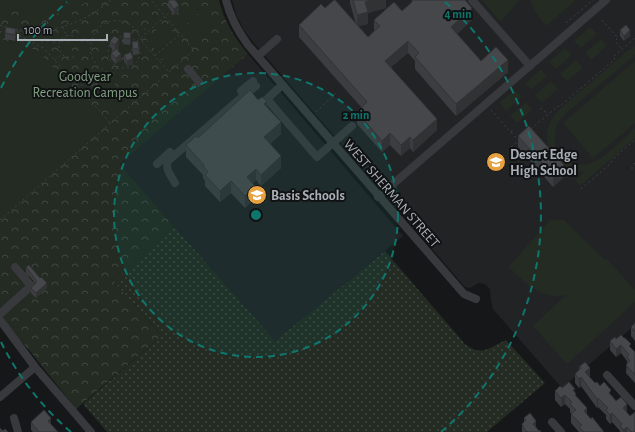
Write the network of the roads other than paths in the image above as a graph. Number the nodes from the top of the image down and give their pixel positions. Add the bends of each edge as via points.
1 (226, 0) edge
2 (472, 0) edge
3 (606, 0) edge
4 (277, 39) dead end
5 (258, 56) junction
6 (530, 66) junction
7 (188, 69) dead end
8 (199, 82) dead end
9 (282, 85) junction
10 (352, 126) dead end
11 (332, 144) junction
12 (157, 164) dead end
13 (175, 183) dead end
14 (378, 197) junction
15 (15, 266) dead end
16 (476, 299) dead end
17 (0, 314) edge
18 (0, 320) edge
19 (35, 367) junction
20 (607, 374) dead end
21 (0, 397) edge
22 (635, 406) edge
23 (14, 418) dead end
24 (552, 422) dead end
25 (18, 432) edge
26 (91, 432) edge
27 (561, 432) edge

1 - 5 street, WEST SHERMAN STREET via 240,34
2 - 6 street
3 - 6 street
4 - 5 street
5 - 9 street, WEST SHERMAN STREET
6 - 14 street
7 - 8 street
9 - 11 street, WEST SHERMAN STREET
9 - 11 street via 267,99 317,157
10 - 11 street
11 - 14 street, WEST SHERMAN STREET
12 - 13 street via 255,84 168,161 167,170
14 - 16 street, WEST SHERMAN STREET via 464,294
15 - 17 street via 31,286
18 - 19 street
19 - 21 street
19 - 26 street
20 - 22 street
23 - 25 street
24 - 27 street

